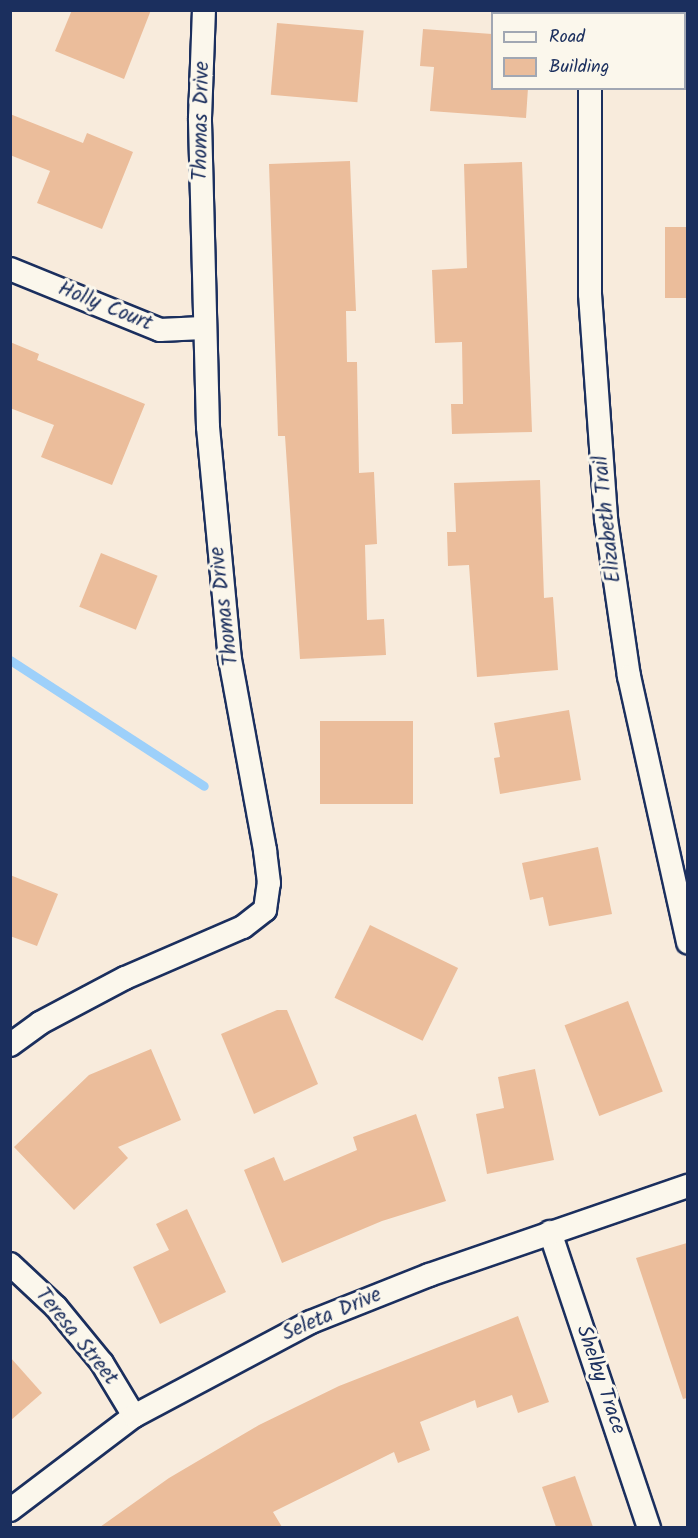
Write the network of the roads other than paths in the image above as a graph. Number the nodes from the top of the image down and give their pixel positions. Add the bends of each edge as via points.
1 (204, 10) edge
2 (590, 90) edge
3 (10, 269) edge
4 (203, 328) junction
5 (687, 943) edge
6 (10, 1045) edge
7 (687, 1186) edge
8 (550, 1233) junction
9 (10, 1264) edge
10 (134, 1416) junction
11 (10, 1510) edge
12 (649, 1527) edge

1 - 4 street, Thomas Drive via 200,117
2 - 5 street, Elizabeth Trail via 590,294 606,519 629,676
3 - 4 street, Holly Court via 160,330
4 - 6 street, Thomas Drive via 226,625 265,850 269,883 265,910 243,927 87,998 40,1023
7 - 8 street, Seleta Drive
8 - 10 street, Seleta Drive via 311,1322
8 - 12 street, Shelby Trace
9 - 10 street, Teresa Street via 56,1307 102,1363
10 - 11 street, Seleta Drive

